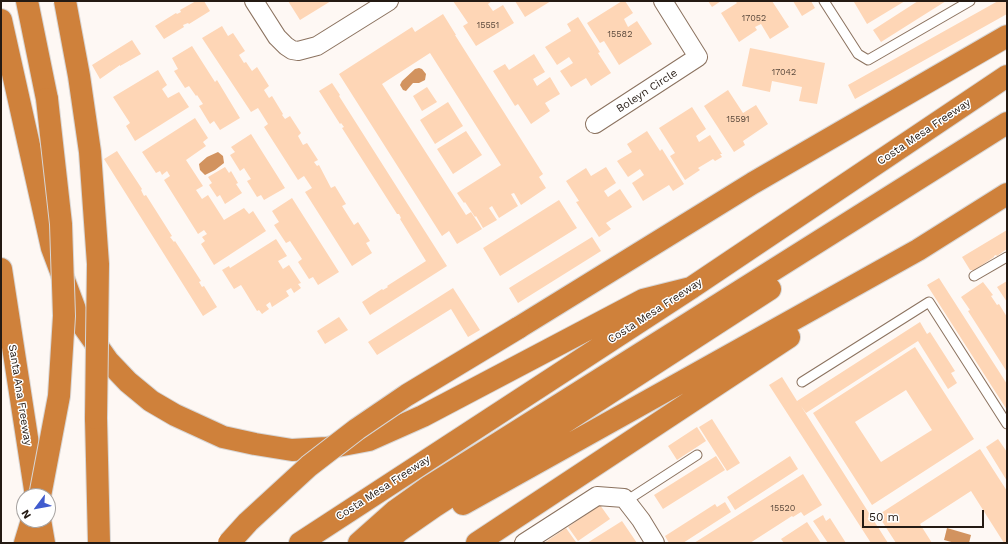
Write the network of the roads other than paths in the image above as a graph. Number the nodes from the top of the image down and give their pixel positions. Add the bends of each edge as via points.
1 (27, 1) edge
2 (64, 1) edge
3 (254, 1) edge
4 (389, 1) edge
5 (663, 1) edge
6 (824, 1) edge
7 (970, 1) edge
8 (1, 20) edge
9 (1007, 36) edge
10 (1007, 76) edge
11 (1007, 123) edge
12 (595, 124) dead end
13 (1007, 137) edge
14 (1007, 194) edge
15 (918, 250) junction
16 (1007, 257) edge
17 (1, 270) edge
18 (974, 276) dead end
19 (691, 288) junction
20 (802, 382) dead end
21 (1007, 424) edge
22 (698, 455) dead end
23 (35, 488) edge
24 (42, 488) edge
25 (626, 501) junction
26 (30, 528) edge
27 (41, 528) edge
28 (396, 541) edge
29 (25, 543) edge
30 (44, 543) edge
31 (99, 543) edge
32 (228, 543) edge
33 (300, 543) edge
34 (359, 543) edge
35 (477, 543) edge
36 (524, 543) edge
37 (655, 543) edge

1 - 24 highway, bridge via 47,99 62,224 64,316 60,396
2 - 31 highway, bridge via 79,76 90,152 98,264 96,418
3 - 4 street via 277,37 286,46 298,51 317,46
5 - 12 street, Boleyn Circle via 698,57
6 - 7 lane via 858,54 868,60
8 - 19 highway via 52,248 78,320 108,361 150,401 175,416 223,437 292,450 327,448 369,440 423,416 643,300
9 - 32 highway, bridge via 753,183 407,395 309,466
10 - 19 highway, Costa Mesa Freeway
11 - 34 highway via 430,486 395,511
13 - 28 highway via 442,502 399,531
14 - 15 highway
15 - 28 highway
15 - 35 highway
16 - 18 lane
17 - 23 highway, Santa Ana Freeway
19 - 33 highway, Costa Mesa Freeway
20 - 21 lane via 929,302
22 - 25 lane
25 - 36 street via 624,498 597,496
25 - 37 street
26 - 29 highway
27 - 30 highway

